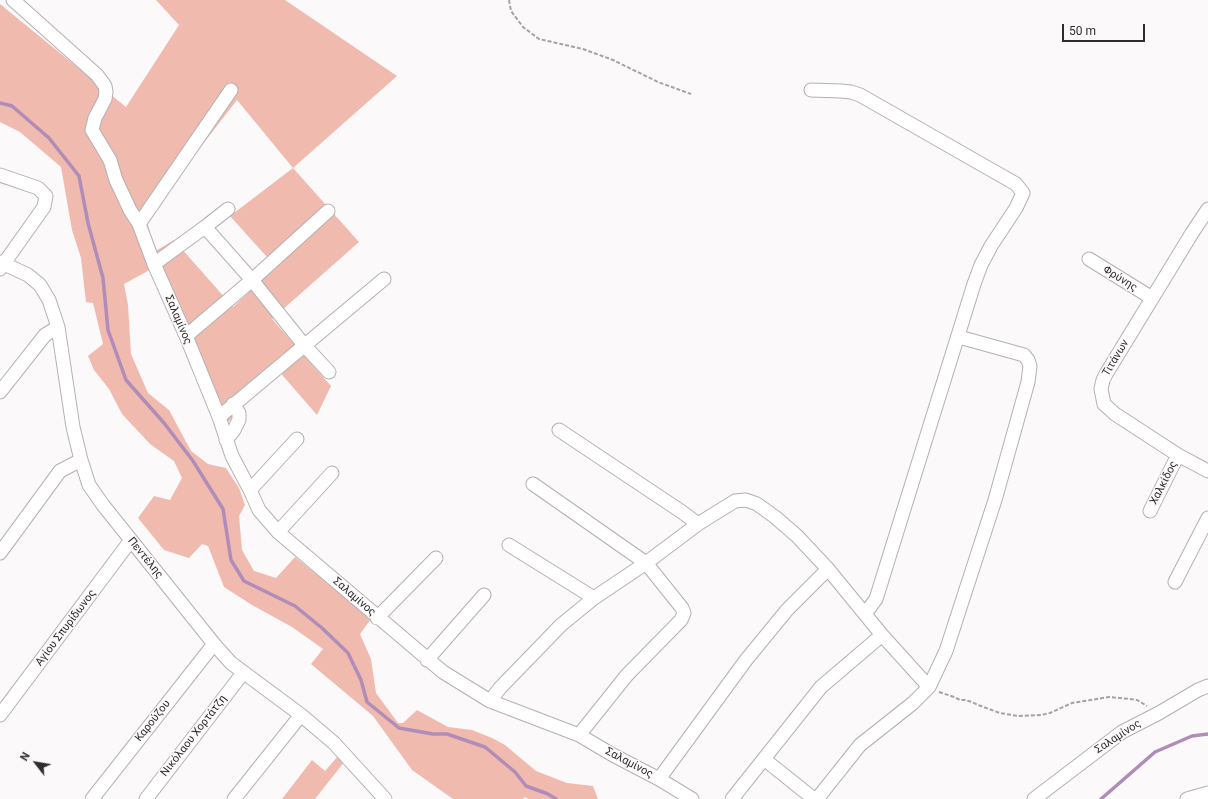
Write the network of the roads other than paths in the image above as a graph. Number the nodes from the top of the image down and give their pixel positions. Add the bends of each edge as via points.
1 (12, 0) edge
2 (231, 90) dead end
3 (810, 90) dead end
4 (0, 175) edge
5 (228, 209) dead end
6 (1208, 209) edge
7 (328, 211) dead end
8 (139, 224) junction
9 (205, 227) junction
10 (1089, 259) dead end
11 (154, 264) junction
12 (1, 265) edge
13 (384, 278) dead end
14 (252, 280) junction
15 (1152, 298) junction
16 (58, 327) junction
17 (186, 336) junction
18 (958, 337) junction
19 (304, 345) junction
20 (329, 372) dead end
21 (0, 392) edge
22 (233, 404) junction
23 (219, 417) junction
24 (559, 430) dead end
25 (296, 439) dead end
26 (226, 440) junction
27 (1178, 455) junction
28 (81, 460) junction
29 (1208, 471) edge
30 (332, 473) dead end
31 (533, 484) dead end
32 (250, 490) junction
33 (1150, 511) dead end
34 (1208, 518) edge
35 (698, 524) junction
36 (278, 532) junction
37 (131, 540) junction
38 (509, 544) dead end
39 (0, 553) edge
40 (436, 558) dead end
41 (646, 563) junction
42 (828, 570) junction
43 (1175, 582) dead end
44 (484, 595) dead end
45 (594, 598) junction
46 (865, 614) junction
47 (377, 618) junction
48 (882, 635) junction
49 (214, 644) junction
50 (427, 660) junction
51 (243, 673) junction
52 (1208, 686) edge
53 (929, 687) junction
54 (490, 701) junction
55 (0, 715) edge
56 (301, 715) junction
57 (579, 735) junction
58 (764, 759) junction
59 (659, 778) junction
60 (1208, 793) edge
61 (92, 799) edge
62 (146, 799) edge
63 (234, 799) edge
64 (386, 799) edge
65 (692, 799) edge
66 (732, 799) edge
67 (816, 799) edge
68 (1034, 799) edge
69 (1187, 799) edge

1 - 8 street, Σαλαμίνος via 97,75 105,86 105,99 92,130 110,160 116,180
2 - 8 street
3 - 18 street via 851,92 860,95 1016,184 1023,192 981,265
4 - 12 street via 38,188 46,196 44,207
5 - 9 street
6 - 15 street, Τιτάνων
7 - 14 street
8 - 11 street, Σαλαμίνος
9 - 11 street
9 - 14 street
10 - 15 street, Φρύνης
11 - 17 street, Σαλαμίνος
12 - 16 street, Πεντέλης via 28,275 40,285 49,300
13 - 19 street
14 - 17 street
14 - 19 street
15 - 27 street, Τιτάνων via 1103,380 1101,394 1104,404 1111,411
16 - 21 street via 45,335
16 - 28 street, Πεντέλης
17 - 23 street, Σαλαμίνος
18 - 46 street via 876,599
18 - 53 street via 1024,355 1030,366 1028,382 995,500 946,651
19 - 20 street
19 - 22 street
22 - 23 street
22 - 26 street via 239,413 239,420
23 - 26 street, Σαλαμίνος
24 - 35 street
25 - 32 street
26 - 32 street, Σαλαμίνος
27 - 29 street, Τιτάνων
27 - 33 street, Χαλκίδος
28 - 37 street, Πεντέλης via 89,485
28 - 39 street via 60,471
30 - 36 street
31 - 41 street
32 - 36 street, Σαλαμίνος via 259,510
34 - 43 street
35 - 41 street
35 - 42 street via 735,501 746,500 757,504 787,526
36 - 47 street, Σαλαμίνος
37 - 49 street, Πεντέλης
37 - 55 street, Αγίου Σπυρίδωνος
38 - 45 street
40 - 47 street
41 - 45 street
41 - 57 street via 682,608 682,620 627,675
42 - 46 street
42 - 59 street via 787,610 746,660
44 - 50 street
45 - 54 street via 561,625
46 - 48 street
47 - 50 street, Σαλαμίνος
48 - 53 street
48 - 58 street via 821,687
49 - 51 street, Πεντέλης
49 - 61 street, Καρούζου
50 - 54 street, Σαλαμίνος
51 - 56 street, Πεντέλης
51 - 62 street, Νικόλαου Χορτάτζη
52 - 68 street, Σαλαμίνος via 1122,732
53 - 67 street via 860,745
54 - 57 street, Σαλαμίνος
56 - 63 street
56 - 64 street, Πεντέλης via 334,743
57 - 59 street, Σαλαμίνος
58 - 66 street
58 - 67 street
59 - 65 street, Σαλαμίνος
60 - 69 street

